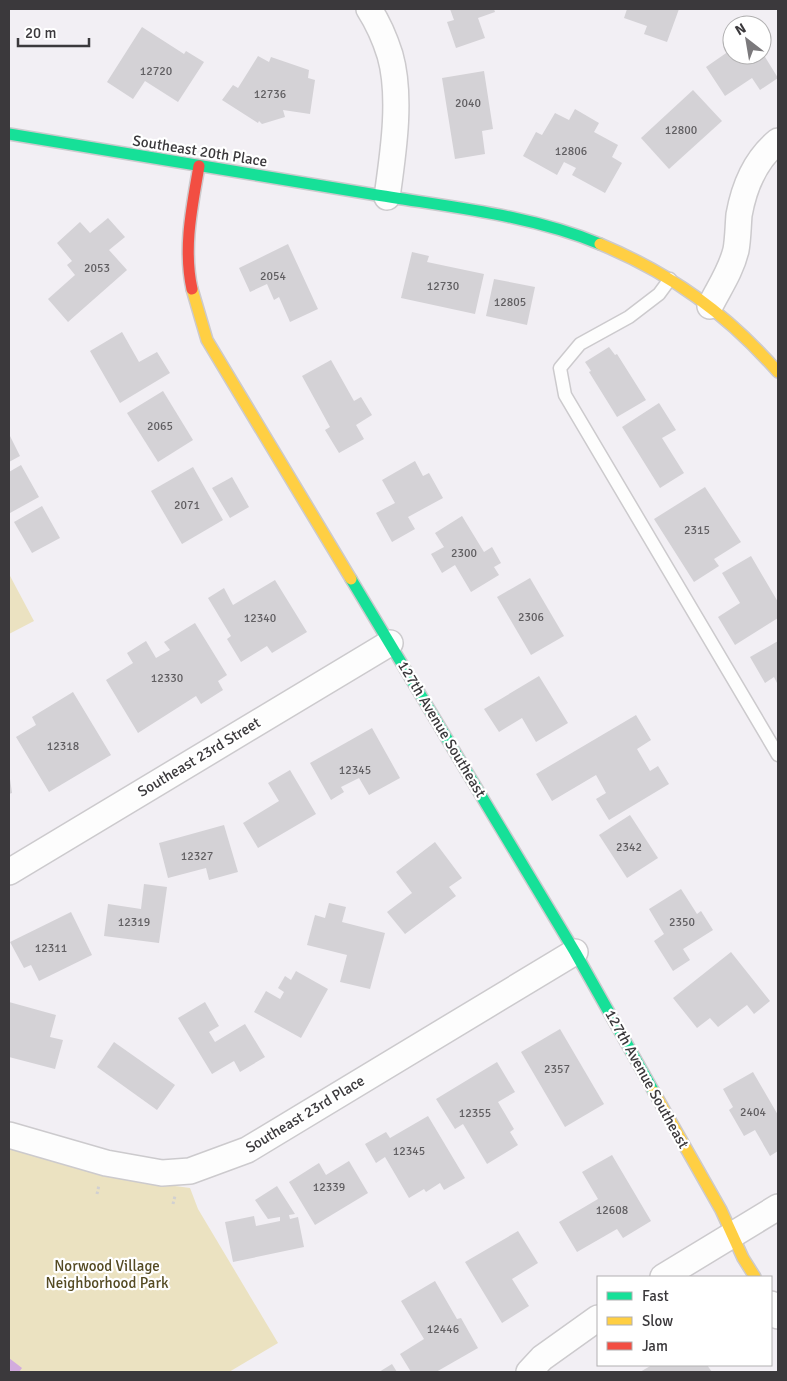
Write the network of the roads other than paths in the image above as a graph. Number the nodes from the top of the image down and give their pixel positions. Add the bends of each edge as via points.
1 (369, 9) edge
2 (9, 134) edge
3 (778, 141) edge
4 (199, 166) junction
5 (387, 197) junction
6 (670, 279) junction
7 (710, 306) junction
8 (778, 372) edge
9 (390, 642) junction
10 (778, 756) edge
11 (9, 872) edge
12 (575, 952) junction
13 (9, 1136) edge
14 (778, 1207) edge
15 (733, 1236) junction
16 (665, 1276) edge
17 (754, 1276) edge
18 (597, 1319) edge
19 (529, 1372) edge

1 - 5 street via 390,55 394,81 395,129
2 - 4 street, Southeast 20th Place
3 - 7 street via 760,159 750,179 740,213 730,271
4 - 5 street, Southeast 20th Place
4 - 9 street, 127th Avenue Southeast via 190,213 188,263 196,307 207,340
5 - 6 street, Southeast 20th Place via 471,209 571,232 628,256
6 - 7 street, Southeast 20th Place
6 - 10 lane via 659,294 628,317 580,344 560,368 565,395
7 - 8 street, Southeast 20th Place via 756,347
9 - 11 street, Southeast 23rd Street
9 - 12 street, 127th Avenue Southeast
12 - 13 street, Southeast 23rd Place via 247,1150 198,1168 174,1173 143,1170
12 - 15 street, 127th Avenue Southeast
14 - 15 street
15 - 16 street
15 - 17 street, 127th Avenue Southeast
18 - 19 street via 542,1358

